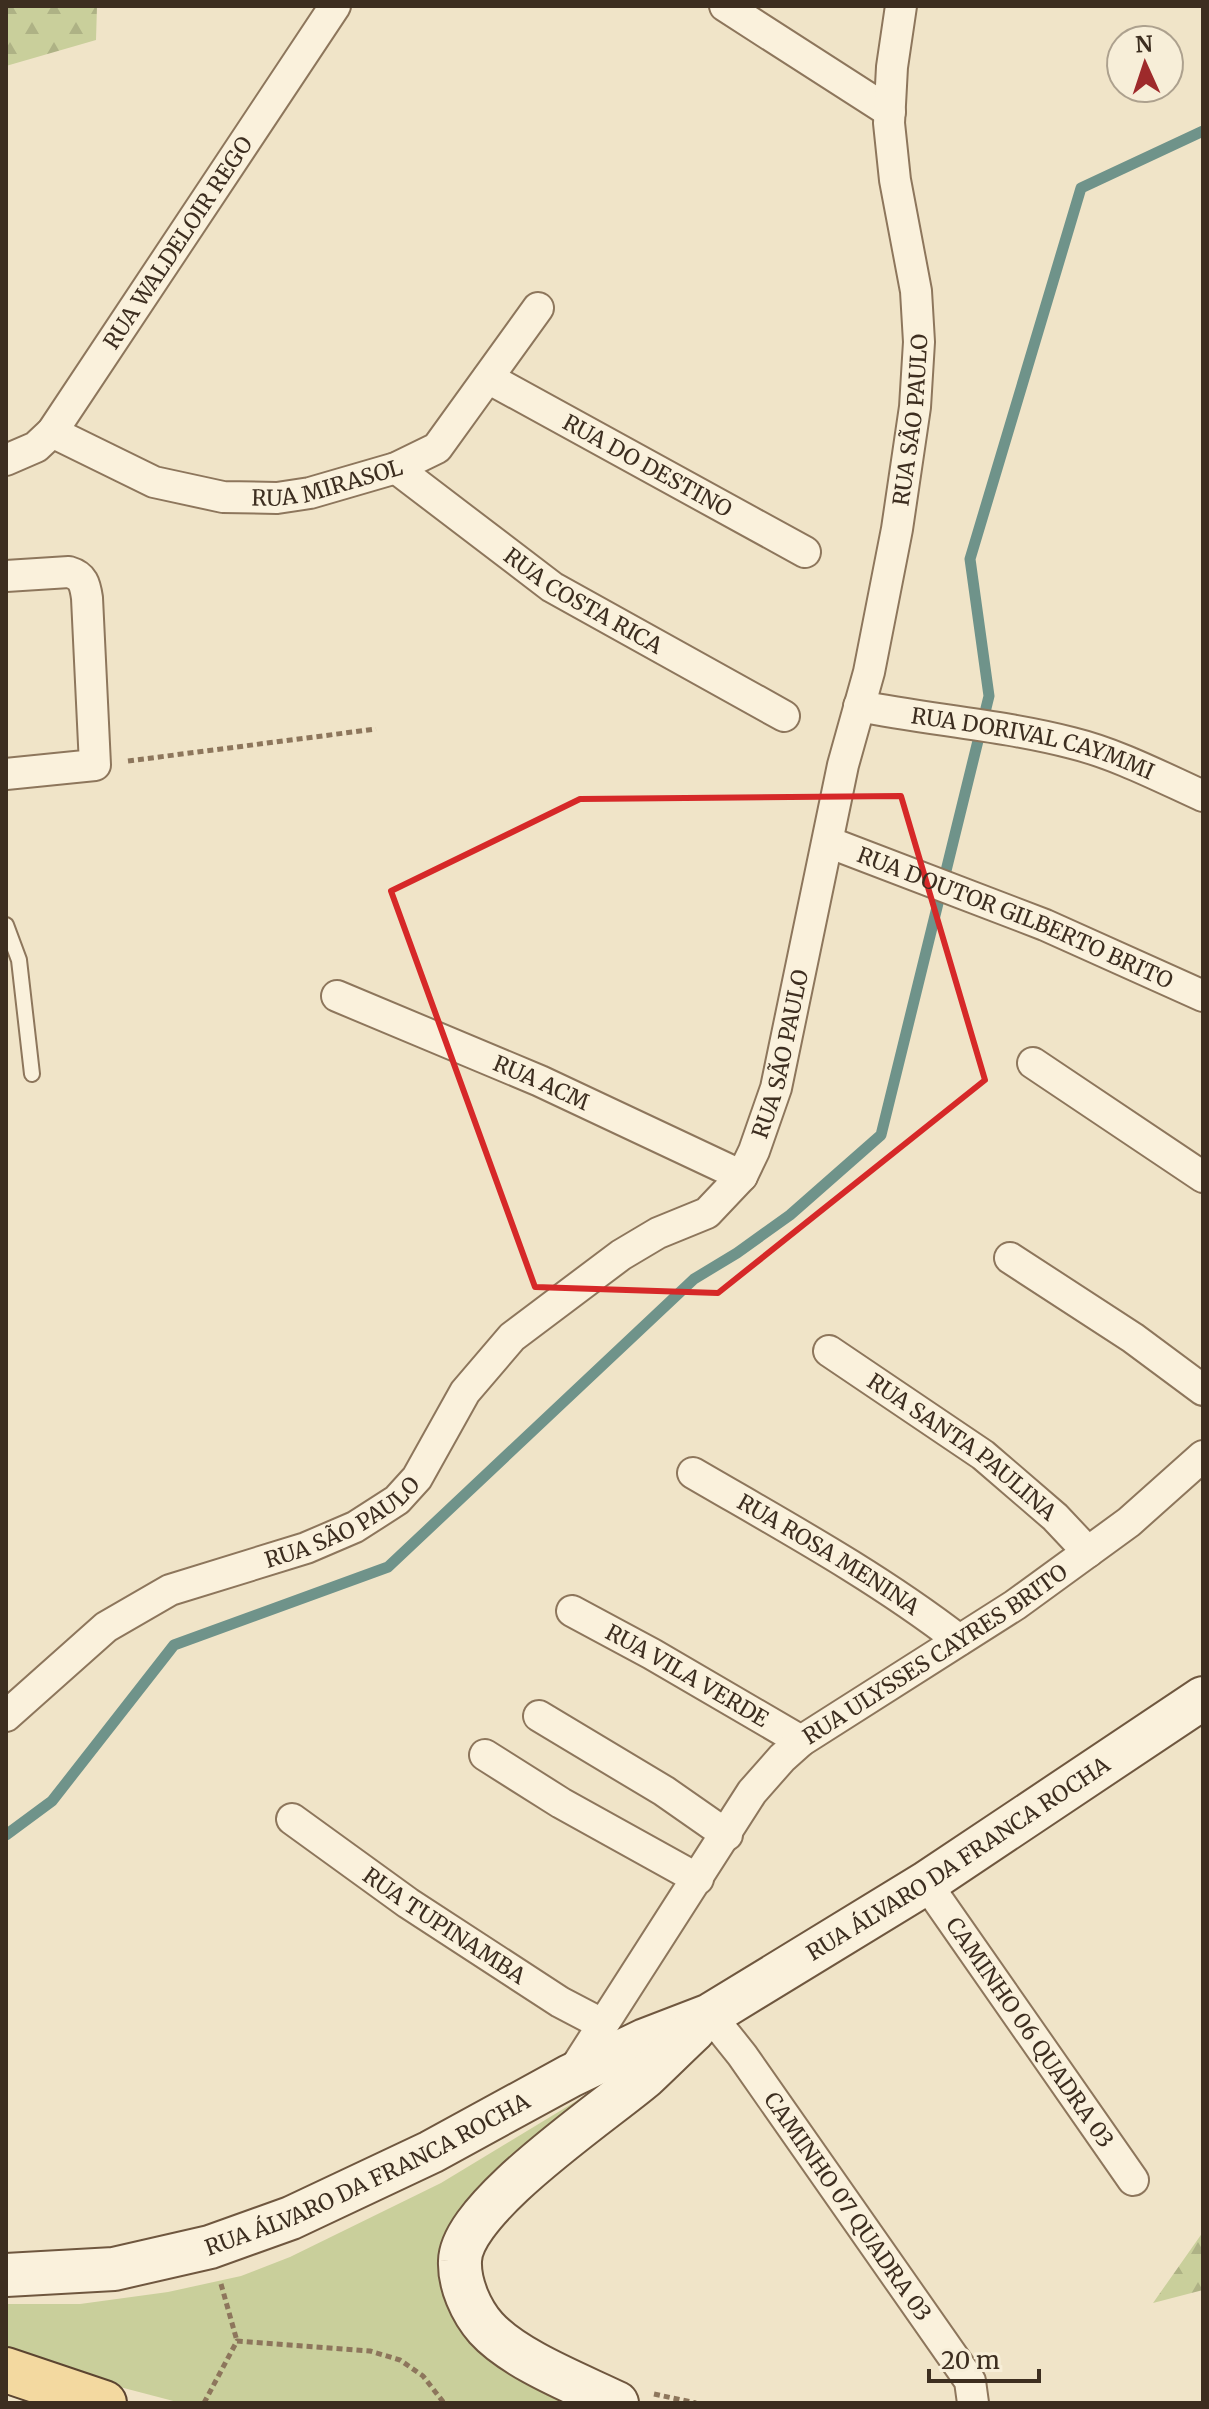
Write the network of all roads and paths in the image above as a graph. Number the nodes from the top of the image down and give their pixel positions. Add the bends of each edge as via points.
1 (335, 6) edge
2 (725, 6) edge
3 (901, 6) edge
4 (890, 112) junction
5 (538, 308) dead end
6 (488, 378) junction
7 (52, 432) junction
8 (6, 460) edge
9 (396, 468) junction
10 (805, 552) dead end
11 (6, 576) edge
12 (859, 706) junction
13 (784, 716) dead end
14 (376, 729) dead end
15 (95, 765) junction
16 (6, 774) edge
17 (1203, 796) edge
18 (828, 842) junction
19 (6, 925) edge
20 (337, 996) dead end
21 (1203, 996) edge
22 (1033, 1063) dead end
23 (32, 1074) dead end
24 (742, 1176) junction
25 (1203, 1177) edge
26 (1010, 1258) dead end
27 (829, 1351) dead end
28 (1203, 1390) edge
29 (1203, 1456) edge
30 (693, 1473) dead end
31 (1088, 1552) junction
32 (572, 1611) dead end
33 (959, 1640) junction
34 (1203, 1698) edge
35 (6, 1716) edge
36 (539, 1716) dead end
37 (801, 1741) junction
38 (485, 1755) dead end
39 (292, 1819) dead end
40 (727, 1835) junction
41 (698, 1879) junction
42 (926, 1883) junction
43 (710, 2015) junction
44 (602, 2024) junction
45 (570, 2076) junction
46 (1133, 2180) dead end
47 (6, 2275) edge
48 (6, 2370) edge
49 (634, 2398) edge
50 (104, 2403) edge
51 (204, 2403) edge
52 (444, 2403) edge
53 (696, 2403) edge
54 (973, 2403) edge

1 - 7 street, RUA WALDELOIR REGO
2 - 4 street
3 - 4 street, RUA SÃO PAULO
4 - 12 street, RUA SÃO PAULO via 919,342 897,529
5 - 6 street, RUA MIRASOL
6 - 9 street, RUA MIRASOL via 437,448
6 - 10 street, RUA DO DESTINO
7 - 8 street, RUA WALDELOIR REGO via 36,447
7 - 9 street, RUA MIRASOL via 154,482 223,497 310,493
9 - 13 street, RUA COSTA RICA via 552,587
11 - 15 street via 69,572 79,575 86,589
12 - 17 street, RUA DORIVAL CAYMMI via 1076,743
12 - 18 street, RUA SÃO PAULO
14 - 15 path
15 - 16 street
18 - 21 street, RUA DOUTOR GILBERTO BRITO via 1045,925
18 - 24 street, RUA SÃO PAULO via 776,1088
19 - 23 lane via 19,960
20 - 24 street, RUA ACM via 540,1081
22 - 25 street
24 - 35 street, RUA SÃO PAULO via 707,1213 621,1255 512,1337 465,1392 417,1478 397,1500 355,1527 306,1548 170,1590 106,1627
26 - 28 street
27 - 31 street, RUA SANTA PAULINA via 983,1455
29 - 31 street, RUA ULYSSES CAYRES BRITO
30 - 33 street, RUA ROSA MENINA via 868,1574
31 - 33 street, RUA ULYSSES CAYRES BRITO
32 - 37 street, RUA VILA VERDE
33 - 37 street, RUA ULYSSES CAYRES BRITO
34 - 42 main road, RUA ÁLVARO DA FRANCA ROCHA
36 - 40 street
37 - 40 street, RUA ULYSSES CAYRES BRITO via 752,1792
38 - 41 street
39 - 44 street, RUA TUPINAMBA via 408,1903
40 - 41 street, RUA ULYSSES CAYRES BRITO
41 - 44 street
42 - 43 main road, RUA ÁLVARO DA FRANCA ROCHA
42 - 46 street, CAMINHO 06 QUADRA 03
43 - 45 main road, RUA ÁLVARO DA FRANCA ROCHA
43 - 49 main road, RUA ÁLVARO DA FRANCA ROCHA via 646,2075 514,2181 474,2224 459,2260 468,2300 487,2329 532,2362
43 - 54 street, CAMINHO 07 QUADRA 03 via 970,2381
44 - 45 street
45 - 47 main road, RUA ÁLVARO DA FRANCA ROCHA via 431,2152 291,2218 210,2247 114,2269
48 - 50 main road
49 - 53 path
51 - 52 path via 237,2341 370,2351 400,2360 423,2376

